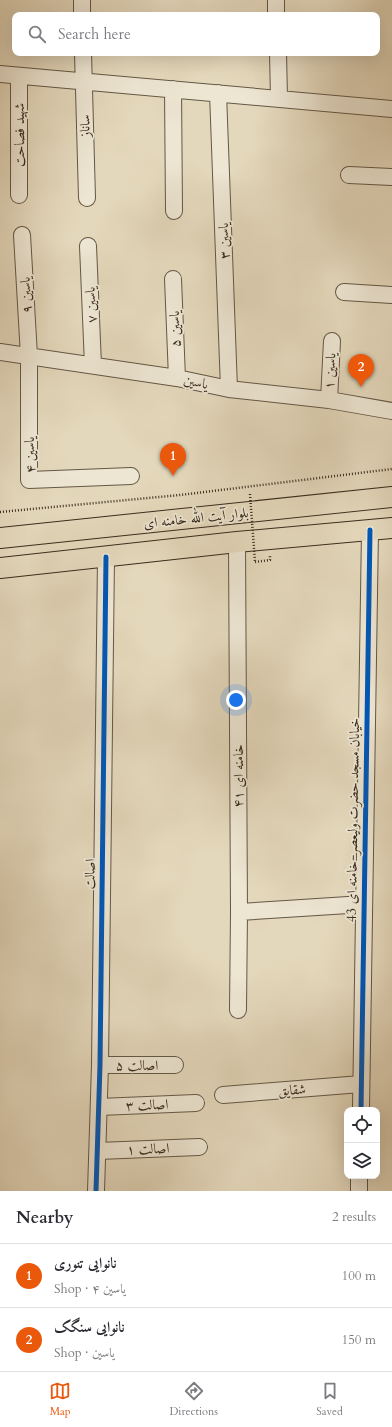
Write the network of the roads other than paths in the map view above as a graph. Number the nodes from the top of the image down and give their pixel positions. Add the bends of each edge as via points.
1 (82, 0) edge
2 (276, 0) edge
3 (82, 12) edge
4 (276, 12) edge
5 (83, 56) edge
6 (278, 56) edge
7 (0, 74) edge
8 (19, 76) junction
9 (84, 81) junction
10 (173, 89) junction
11 (218, 93) junction
12 (280, 98) junction
13 (392, 109) edge
14 (349, 175) dead end
15 (392, 177) edge
16 (19, 195) dead end
17 (87, 198) dead end
18 (174, 211) dead end
19 (22, 235) dead end
20 (88, 246) dead end
21 (173, 279) dead end
22 (344, 292) dead end
23 (392, 295) edge
24 (332, 341) dead end
25 (0, 352) edge
26 (29, 356) junction
27 (93, 365) junction
28 (177, 378) junction
29 (229, 389) junction
30 (329, 400) junction
31 (392, 411) edge
32 (131, 476) dead end
33 (392, 497) edge
34 (392, 528) edge
35 (370, 530) junction
36 (0, 538) edge
37 (237, 542) junction
38 (106, 557) junction
39 (0, 568) edge
40 (364, 904) junction
41 (239, 912) junction
42 (238, 1010) dead end
43 (100, 1065) junction
44 (175, 1065) dead end
45 (361, 1084) junction
46 (223, 1095) dead end
47 (196, 1103) dead end
48 (99, 1107) junction
49 (360, 1107) edge
50 (198, 1147) dead end
51 (98, 1151) junction
52 (359, 1179) edge
53 (96, 1191) edge
54 (359, 1191) edge

1 - 3 street
2 - 4 street
5 - 9 street, ساناز
6 - 12 street
7 - 8 street
8 - 9 street
8 - 16 street, شهید فصاحت
9 - 10 street
9 - 17 street, ساناز
10 - 11 street
10 - 18 street
11 - 12 street
11 - 29 street, یاسین ۳
12 - 13 street
14 - 15 street
19 - 26 street, یاسین ۹
20 - 27 street, یاسین ۷
21 - 28 street, یاسین ۵
22 - 23 street
24 - 30 street, یاسین ۱
25 - 26 street, یاسین
26 - 27 street, یاسین
26 - 32 street, یاسین ۴ via 29,480
27 - 28 street, یاسین
28 - 29 street, یاسین
29 - 30 street, یاسین
30 - 31 street, یاسین
33 - 36 main road, بلوار آیت الله خامنه ای
34 - 35 main road, بلوار آیت الله خامنه ای
35 - 37 main road, بلوار آیت الله خامنه ای
35 - 40 street, خیابان مسجد حضرت ولیعصر-خامنه ای 43
37 - 38 main road, بلوار آیت الله خامنه ای
37 - 41 street, خامنه ای ۴۱
38 - 39 main road, بلوار آیت الله خامنه ای
38 - 43 street, اصالت
40 - 41 street
40 - 45 street, خیابان مسجد حضرت ولیعصر-خامنه ای 43
41 - 42 street, خامنه ای ۴۱
43 - 44 street, اصالت ۵
43 - 48 street, اصالت
45 - 46 street, شقایق
45 - 49 street, خیابان مسجد حضرت ولیعصر-خامنه ای 43
47 - 48 street, اصالت ۳
48 - 51 street, اصالت
50 - 51 street, اصالت ۱
51 - 53 street, اصالت
52 - 54 street

